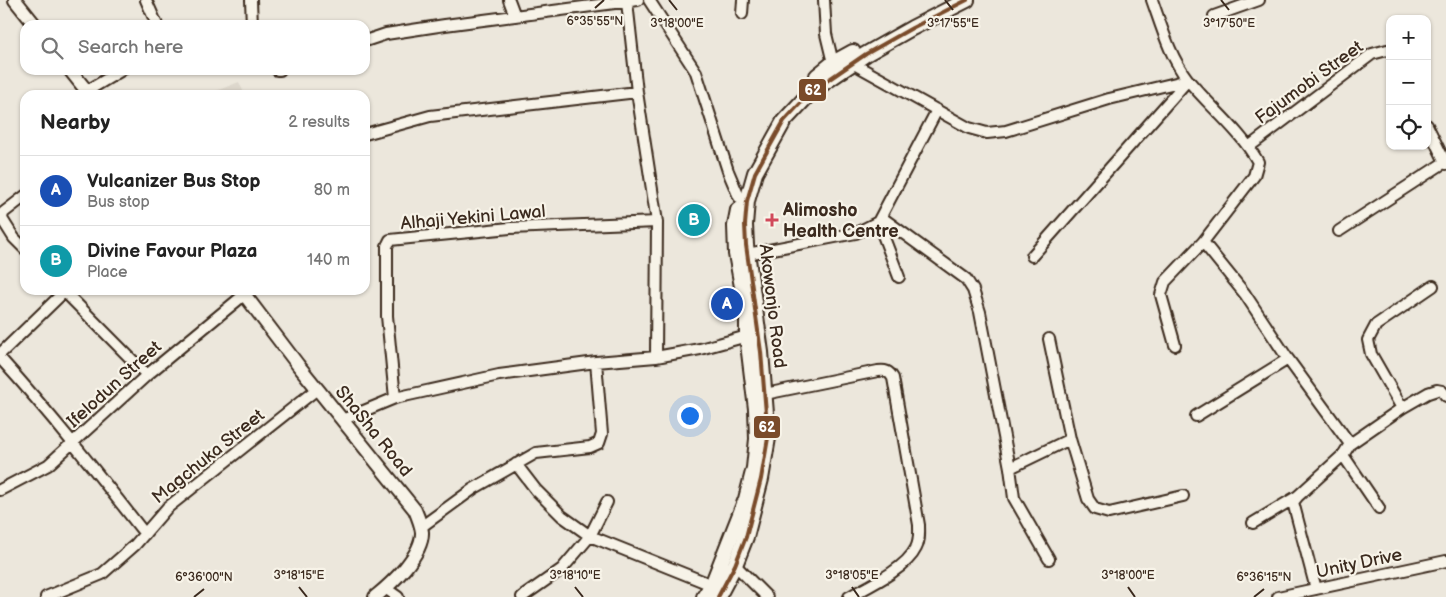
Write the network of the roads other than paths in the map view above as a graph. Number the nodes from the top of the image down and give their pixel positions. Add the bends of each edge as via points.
1 (15, 0) edge
2 (146, 0) edge
3 (251, 0) edge
4 (509, 0) edge
5 (649, 0) edge
6 (742, 0) edge
7 (824, 0) edge
8 (948, 0) edge
9 (968, 0) edge
10 (1152, 0) edge
11 (1258, 0) edge
12 (633, 1) edge
13 (742, 14) dead end
14 (515, 16) junction
15 (1214, 16) dead end
16 (31, 20) edge
17 (155, 20) edge
18 (252, 20) edge
19 (370, 40) edge
20 (1386, 50) edge
21 (852, 63) junction
22 (833, 64) junction
23 (74, 75) edge
24 (115, 75) edge
25 (1188, 80) junction
26 (86, 90) edge
27 (92, 90) edge
28 (637, 92) junction
29 (937, 110) junction
30 (370, 133) edge
31 (1431, 133) edge
32 (1250, 146) junction
33 (1446, 163) edge
34 (743, 199) junction
35 (20, 200) edge
36 (879, 219) junction
37 (657, 222) junction
38 (1339, 231) dead end
39 (1202, 242) junction
40 (20, 245) edge
41 (747, 254) junction
42 (1032, 256) dead end
43 (899, 277) dead end
44 (1433, 286) dead end
45 (60, 295) edge
46 (68, 295) edge
47 (240, 295) edge
48 (245, 295) edge
49 (752, 335) junction
50 (1049, 339) dead end
51 (1175, 345) dead end
52 (0, 354) edge
53 (656, 357) junction
54 (0, 358) edge
55 (1288, 359) junction
56 (596, 362) junction
57 (147, 375) junction
58 (318, 389) junction
59 (765, 394) junction
60 (1446, 396) edge
61 (395, 398) junction
62 (1402, 408) junction
63 (1196, 416) dead end
64 (342, 420) junction
65 (1070, 439) junction
66 (74, 442) junction
67 (1350, 444) junction
68 (1343, 454) junction
69 (516, 464) junction
70 (1010, 468) junction
71 (0, 490) edge
72 (1183, 496) dead end
73 (1298, 496) junction
74 (607, 502) dead end
75 (1380, 508) dead end
76 (1253, 523) dead end
77 (421, 527) junction
78 (145, 534) junction
79 (590, 536) junction
80 (1049, 560) dead end
81 (1446, 561) edge
82 (735, 565) junction
83 (385, 588) junction
84 (1316, 589) junction
85 (715, 591) edge
86 (46, 597) edge
87 (374, 597) edge
88 (398, 597) edge
89 (522, 597) edge
90 (704, 597) edge
91 (767, 597) edge
92 (849, 597) edge
93 (1278, 597) edge

1 - 16 street
2 - 17 street
3 - 18 street
4 - 14 street
5 - 34 street via 696,72 728,171
6 - 13 street
7 - 22 street via 826,34
8 - 22 main road, Akowonjo Road
9 - 21 main road, Akowonjo Road
10 - 25 street via 1173,57
11 - 15 street
12 - 14 street
12 - 28 street
14 - 19 street via 386,34
20 - 32 street, Fajumobi Street via 1372,54
21 - 29 street
21 - 34 main road, Akowonjo Road via 812,91 784,121
22 - 34 main road, Akowonjo Road via 780,115 749,167
23 - 26 street
24 - 27 street
25 - 29 street via 1109,99 1006,131 987,133 970,128
25 - 32 street
25 - 42 street
28 - 30 street via 430,116
28 - 37 street
29 - 36 street
31 - 33 street
32 - 39 street via 1258,162 1254,176
33 - 38 street
34 - 41 main road, Akowonjo Road
34 - 49 main road, Akowonjo Road via 735,226 736,254
35 - 40 street via 3,212 2,219
36 - 41 street via 856,233
36 - 43 street
36 - 70 street via 966,280 973,290
37 - 53 street
37 - 61 street, Alhaji Yekini Lawal via 510,228 390,240 387,246 386,316
39 - 51 street via 1165,282 1160,295
39 - 55 street via 1245,294
41 - 49 main road, Akowonjo Road via 754,298
44 - 62 street via 1376,325 1368,340 1371,354
45 - 52 street
46 - 57 street
47 - 57 street, Ifelodun Street
48 - 58 street, ShaSha Road
49 - 53 street
49 - 59 main road, Akowonjo Road
49 - 85 main road, Akowonjo Road via 757,439 754,468
50 - 65 street
53 - 56 street
54 - 66 street
55 - 63 street
55 - 67 street
56 - 61 street via 499,375
56 - 69 street via 602,434 599,443 590,447 536,453
57 - 66 street, Ifelodun Street
58 - 64 street, ShaSha Road
58 - 78 street, Magchuka Street via 167,508
59 - 82 main road, Akowonjo Road via 768,438 761,479
59 - 92 street via 884,370 893,378 920,536 913,554 900,567
60 - 62 street via 1437,390
61 - 64 street
62 - 67 street
64 - 77 street, ShaSha Road via 415,510
65 - 70 street
65 - 72 street via 1088,500 1095,510 1109,513
66 - 71 street, Ifelodun Street via 48,465
66 - 78 street
67 - 68 street
68 - 73 street
68 - 75 street
69 - 77 street via 473,489
69 - 79 street via 562,516
70 - 80 street via 1014,498
73 - 76 street
73 - 84 street via 1294,502
74 - 79 street
77 - 83 street via 422,535 414,555
78 - 86 street, Magchuka Street via 102,574
79 - 85 street
79 - 89 street via 562,569
81 - 84 street, Unity Drive
82 - 85 main road, Akowonjo Road
82 - 91 street
83 - 87 street
83 - 88 street
84 - 93 street, Unity Drive
85 - 90 main road, Akowonjo Road

